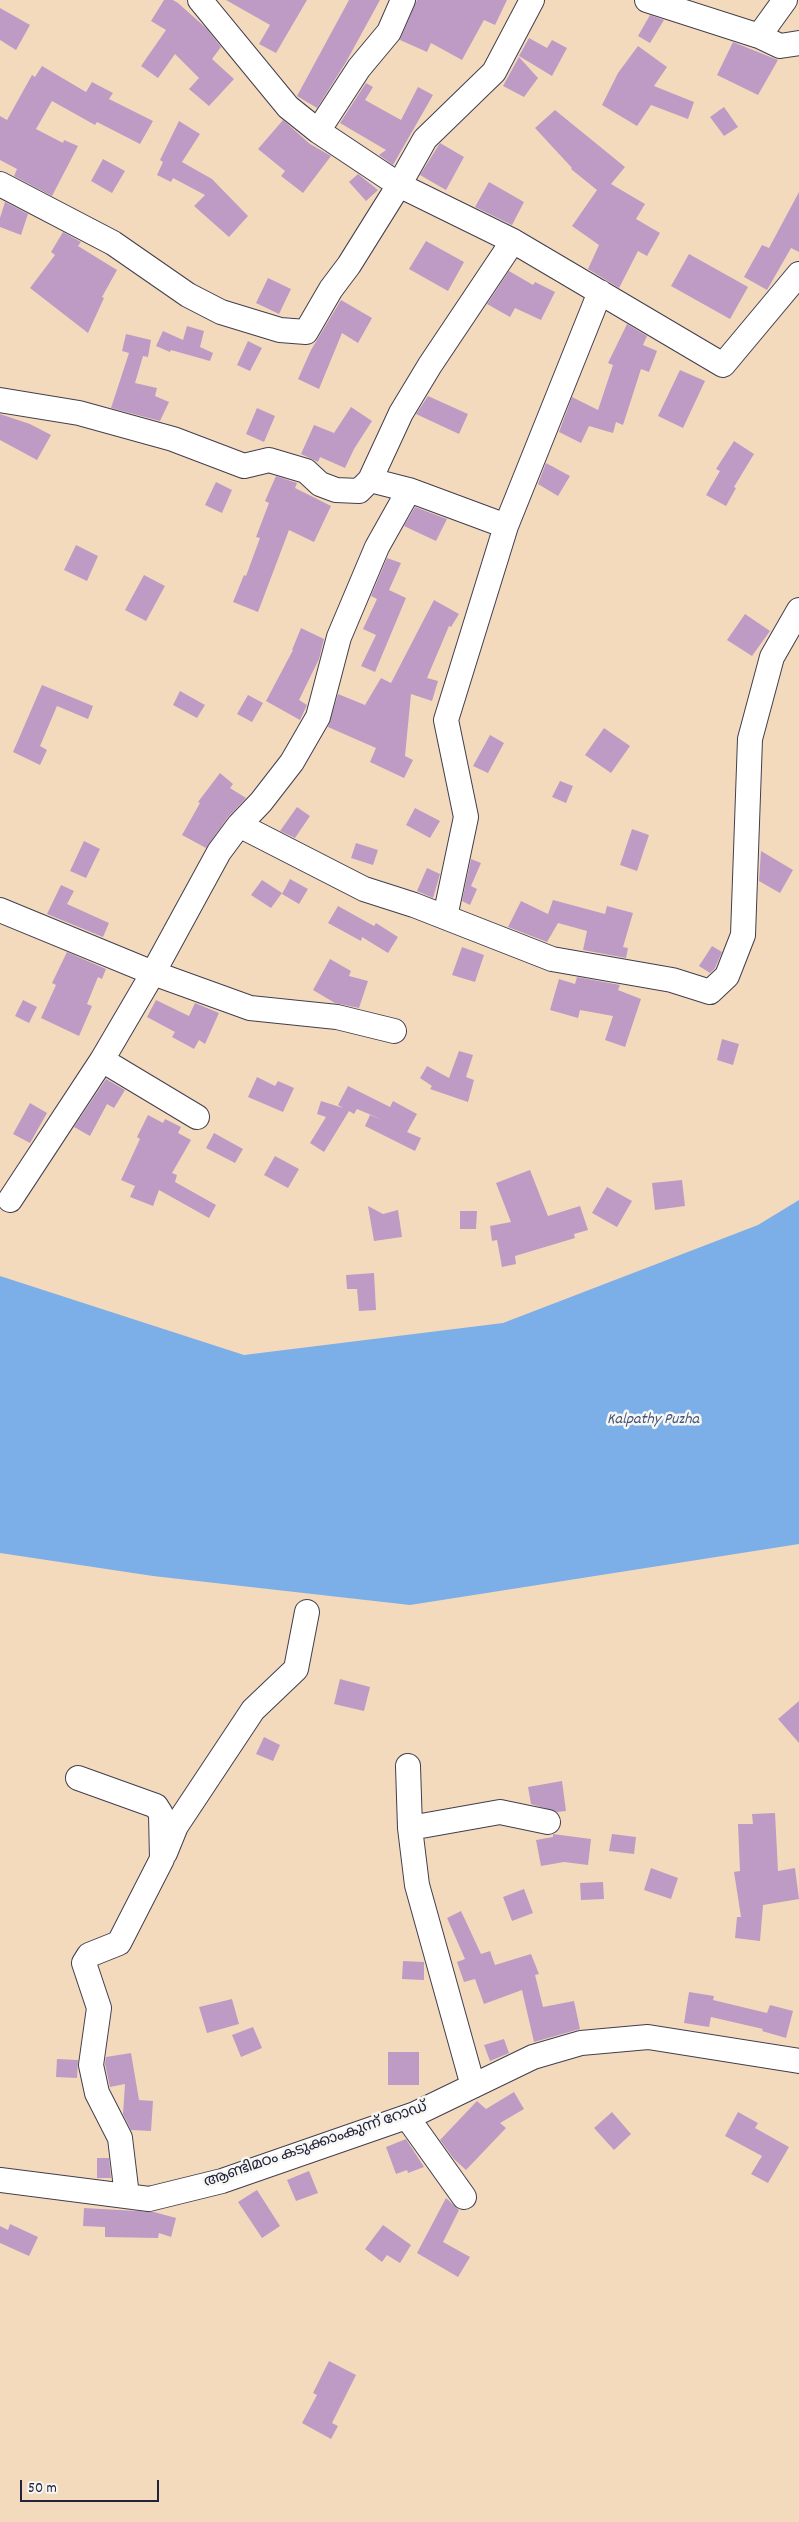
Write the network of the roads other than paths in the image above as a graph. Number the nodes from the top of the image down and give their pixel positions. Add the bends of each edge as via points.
1 (200, 0) edge
2 (403, 0) edge
3 (532, 0) edge
4 (648, 0) edge
5 (785, 0) edge
6 (780, 42) edge
7 (799, 60) edge
8 (318, 131) junction
9 (0, 184) edge
10 (400, 185) junction
11 (513, 240) junction
12 (799, 274) edge
13 (600, 292) junction
14 (0, 400) edge
15 (370, 480) junction
16 (409, 490) junction
17 (506, 526) junction
18 (799, 610) edge
19 (239, 825) junction
20 (0, 910) edge
21 (445, 917) junction
22 (153, 973) junction
23 (394, 1031) dead end
24 (102, 1060) junction
25 (196, 1117) dead end
26 (10, 1200) dead end
27 (307, 1612) dead end
28 (408, 1766) dead end
29 (78, 1778) dead end
30 (548, 1822) dead end
31 (410, 1828) junction
32 (162, 1859) junction
33 (799, 2061) edge
34 (473, 2086) junction
35 (407, 2117) junction
36 (0, 2180) edge
37 (127, 2196) junction
38 (464, 2197) dead end

1 - 8 street via 288,107
2 - 8 street via 389,32 359,68
3 - 10 street via 494,72 425,139
4 - 6 street
5 - 6 street
6 - 7 street
8 - 10 street
9 - 10 street via 113,243 188,295 221,312 280,330 306,332
10 - 11 street
11 - 13 street
11 - 15 street via 401,413
12 - 13 street via 723,365
13 - 17 street
14 - 15 street via 79,413 173,439 244,466 269,460 306,471 320,484 336,490 359,491
15 - 16 street
16 - 17 street
16 - 19 street via 377,547 339,637 318,717 292,762
17 - 21 street via 446,720 466,817
18 - 21 street via 772,657 750,739 743,934 727,976 710,992 672,980 552,959
19 - 21 street via 364,889
19 - 22 street via 219,852
20 - 22 street
22 - 23 street via 250,1008 337,1016
22 - 24 street
24 - 25 street
24 - 26 street
27 - 32 street via 296,1669 253,1710 176,1826
28 - 31 street
29 - 32 street via 156,1806 161,1814
30 - 31 street via 500,1812
31 - 34 street via 417,1885
32 - 37 street via 119,1943 89,1955 84,1963 99,2008 91,2065 97,2093 120,2138
33 - 34 street, ആണ്ടിമഠം കടുക്കാംകുന്ന് റോഡ് via 648,2037 581,2043 533,2057
34 - 35 street, ആണ്ടിമഠം കടുക്കാംകുന്ന് റോഡ്
35 - 37 street, ആണ്ടിമഠം കടുക്കാംകുന്ന് റോഡ് via 222,2181 149,2199
35 - 38 street
36 - 37 street, ആണ്ടിമഠം കടുക്കാംകുന്ന് റോഡ്

